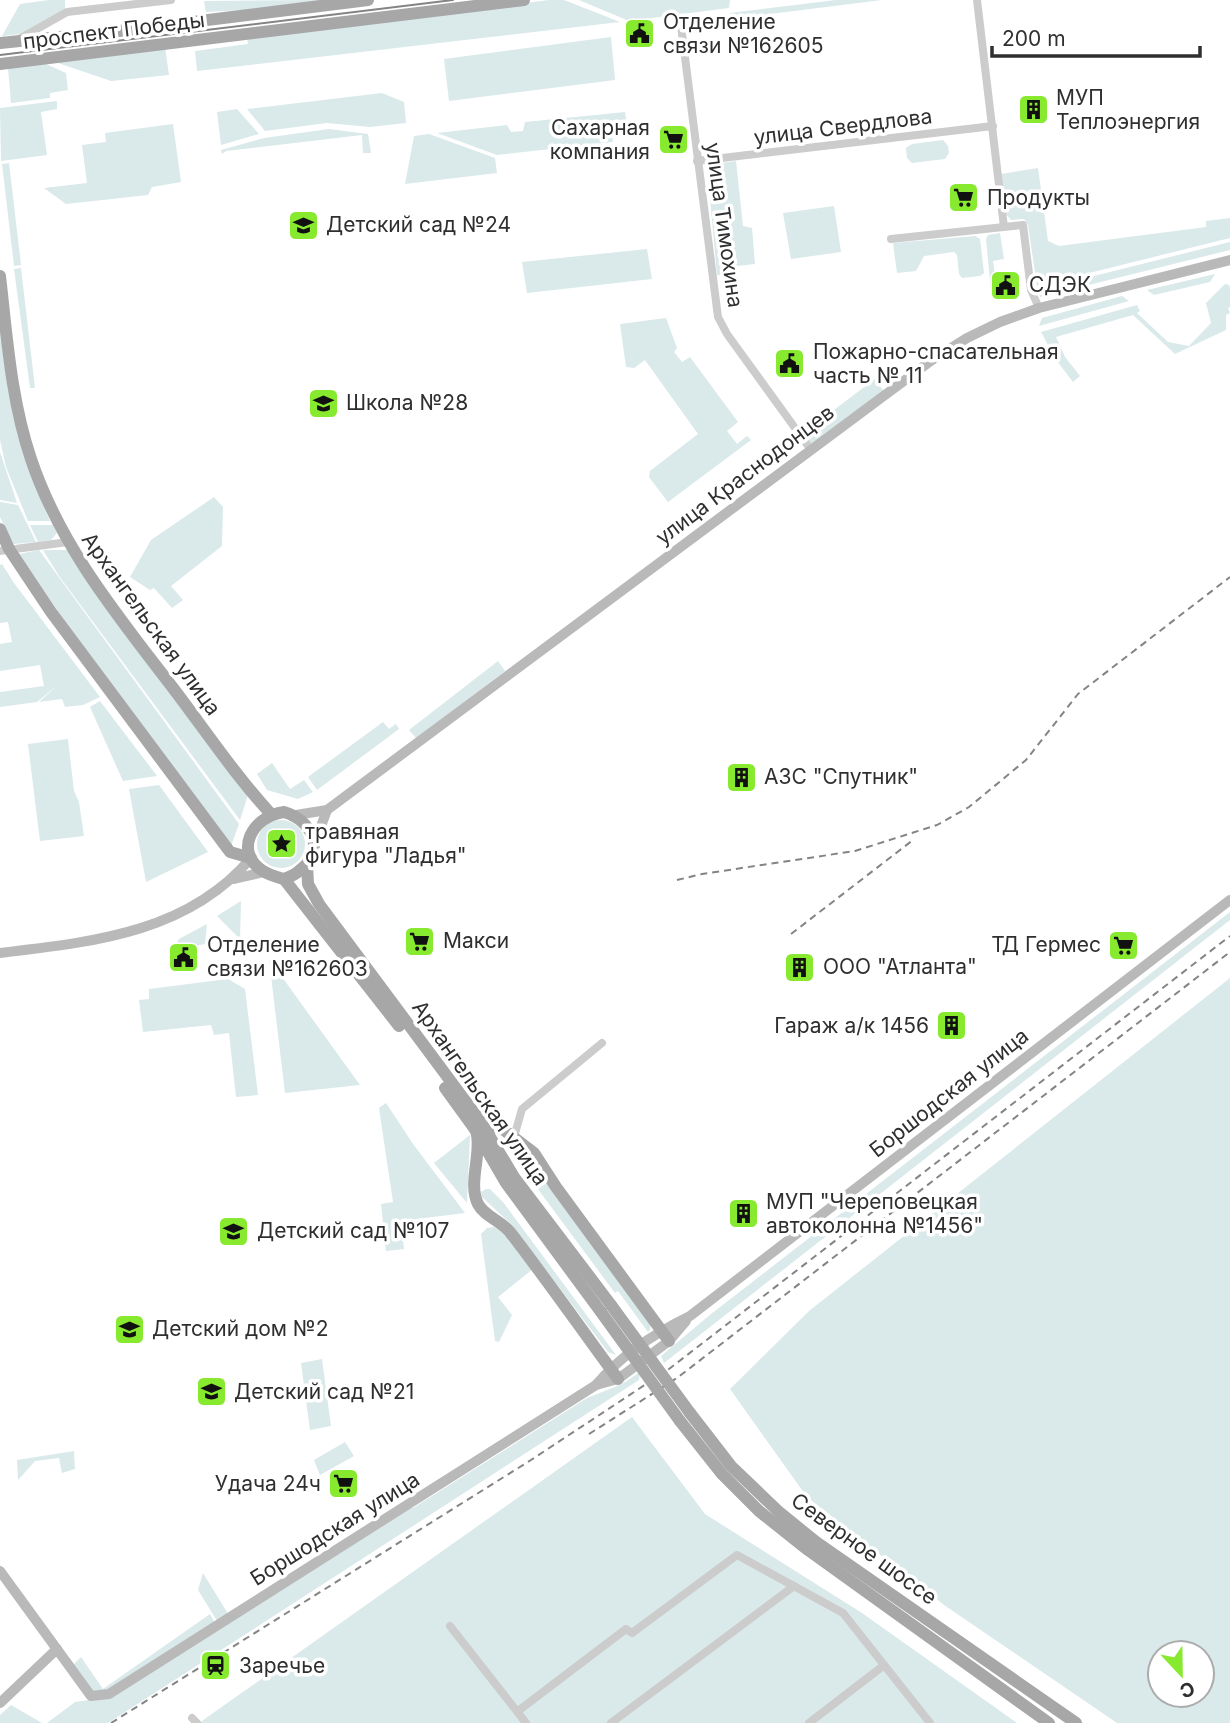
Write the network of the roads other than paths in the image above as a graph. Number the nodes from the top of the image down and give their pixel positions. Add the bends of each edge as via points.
1 (171, 0) edge
2 (362, 0) edge
3 (524, 0) edge
4 (977, 0) edge
5 (680, 18) dead end
6 (15, 42) junction
7 (0, 43) edge
8 (0, 64) edge
9 (993, 126) junction
10 (697, 161) junction
11 (1004, 227) junction
12 (891, 239) dead end
13 (1230, 260) edge
14 (0, 276) edge
15 (1039, 308) junction
16 (811, 450) junction
17 (0, 529) edge
18 (68, 542) junction
19 (4, 550) edge
20 (327, 810) junction
21 (271, 814) junction
22 (296, 815) junction
23 (314, 845) junction
24 (251, 858) junction
25 (307, 864) junction
26 (264, 872) junction
27 (234, 879) junction
28 (284, 879) junction
29 (1230, 900) edge
30 (0, 953) edge
31 (602, 1043) dead end
32 (477, 1125) junction
33 (514, 1137) junction
34 (527, 1148) junction
35 (510, 1180) junction
36 (474, 1189) junction
37 (606, 1308) joint
38 (665, 1335) junction
39 (610, 1368) junction
40 (618, 1379) junction
41 (596, 1385) junction
42 (685, 1417) junction
43 (0, 1571) edge
44 (794, 1586) junction
45 (450, 1626) dead end
46 (57, 1649) junction
47 (883, 1666) junction
48 (0, 1703) edge
49 (518, 1711) junction
50 (526, 1723) edge
51 (611, 1723) edge
52 (809, 1723) edge
53 (930, 1723) edge
54 (1049, 1723) edge
55 (1076, 1723) edge

1 - 6 street via 67,12
2 - 6 main road, проспект Победы
3 - 8 main road, проспект Победы
4 - 9 street
5 - 10 street, улица Тимохина
6 - 7 main road, проспект Победы
9 - 10 street, улица Свердлова
9 - 11 street
10 - 16 street, улица Тимохина via 718,317
11 - 12 street
11 - 15 street via 1023,225 1031,290
13 - 15 street, улица Краснодонцев
14 - 18 main road, Архангельская улица via 22,430 46,500
15 - 16 street, улица Краснодонцев via 967,338
16 - 20 street, улица Краснодонцев
17 - 19 main road
18 - 19 street
18 - 21 main road, Архангельская улица via 119,617
19 - 24 main road via 230,852
20 - 22 street, улица Краснодонцев
20 - 23 street
21 - 22 main road
21 - 24 main road via 251,831
22 - 23 main road via 312,833
23 - 25 main road
24 - 26 main road
24 - 27 street
25 - 28 main road
25 - 32 main road, Архангельская улица via 308,884 319,904
26 - 27 street
26 - 28 main road
27 - 30 street via 161,922 82,943
28 - 32 main road, Архангельская улица
29 - 38 street, Боршодская улица
31 - 33 street via 522,1108
32 - 33 main road via 504,1130
32 - 35 main road, Архангельская улица
32 - 36 main road
33 - 34 main road
34 - 35 main road via 513,1159
34 - 38 main road via 542,1162
35 - 36 main road via 485,1178
35 - 37 main road, Архангельская улица
36 - 39 main road via 482,1210 508,1229
37 - 42 main road, Северное шоссе, bridge
38 - 39 street, Боршодская улица
38 - 40 street, Боршодская улица
39 - 40 main road
39 - 41 street, Боршодская улица
40 - 41 street, Боршодская улица
41 - 46 street, Боршодская улица via 109,1694 91,1696
42 - 54 main road, Северное шоссе via 722,1474 759,1511
42 - 55 main road, Северное шоссе via 779,1512 816,1542
43 - 46 street
44 - 47 street via 843,1613
44 - 49 street via 737,1555 632,1633 626,1629
44 - 51 street
45 - 49 street
46 - 48 street
47 - 52 street
47 - 53 street
49 - 50 street

